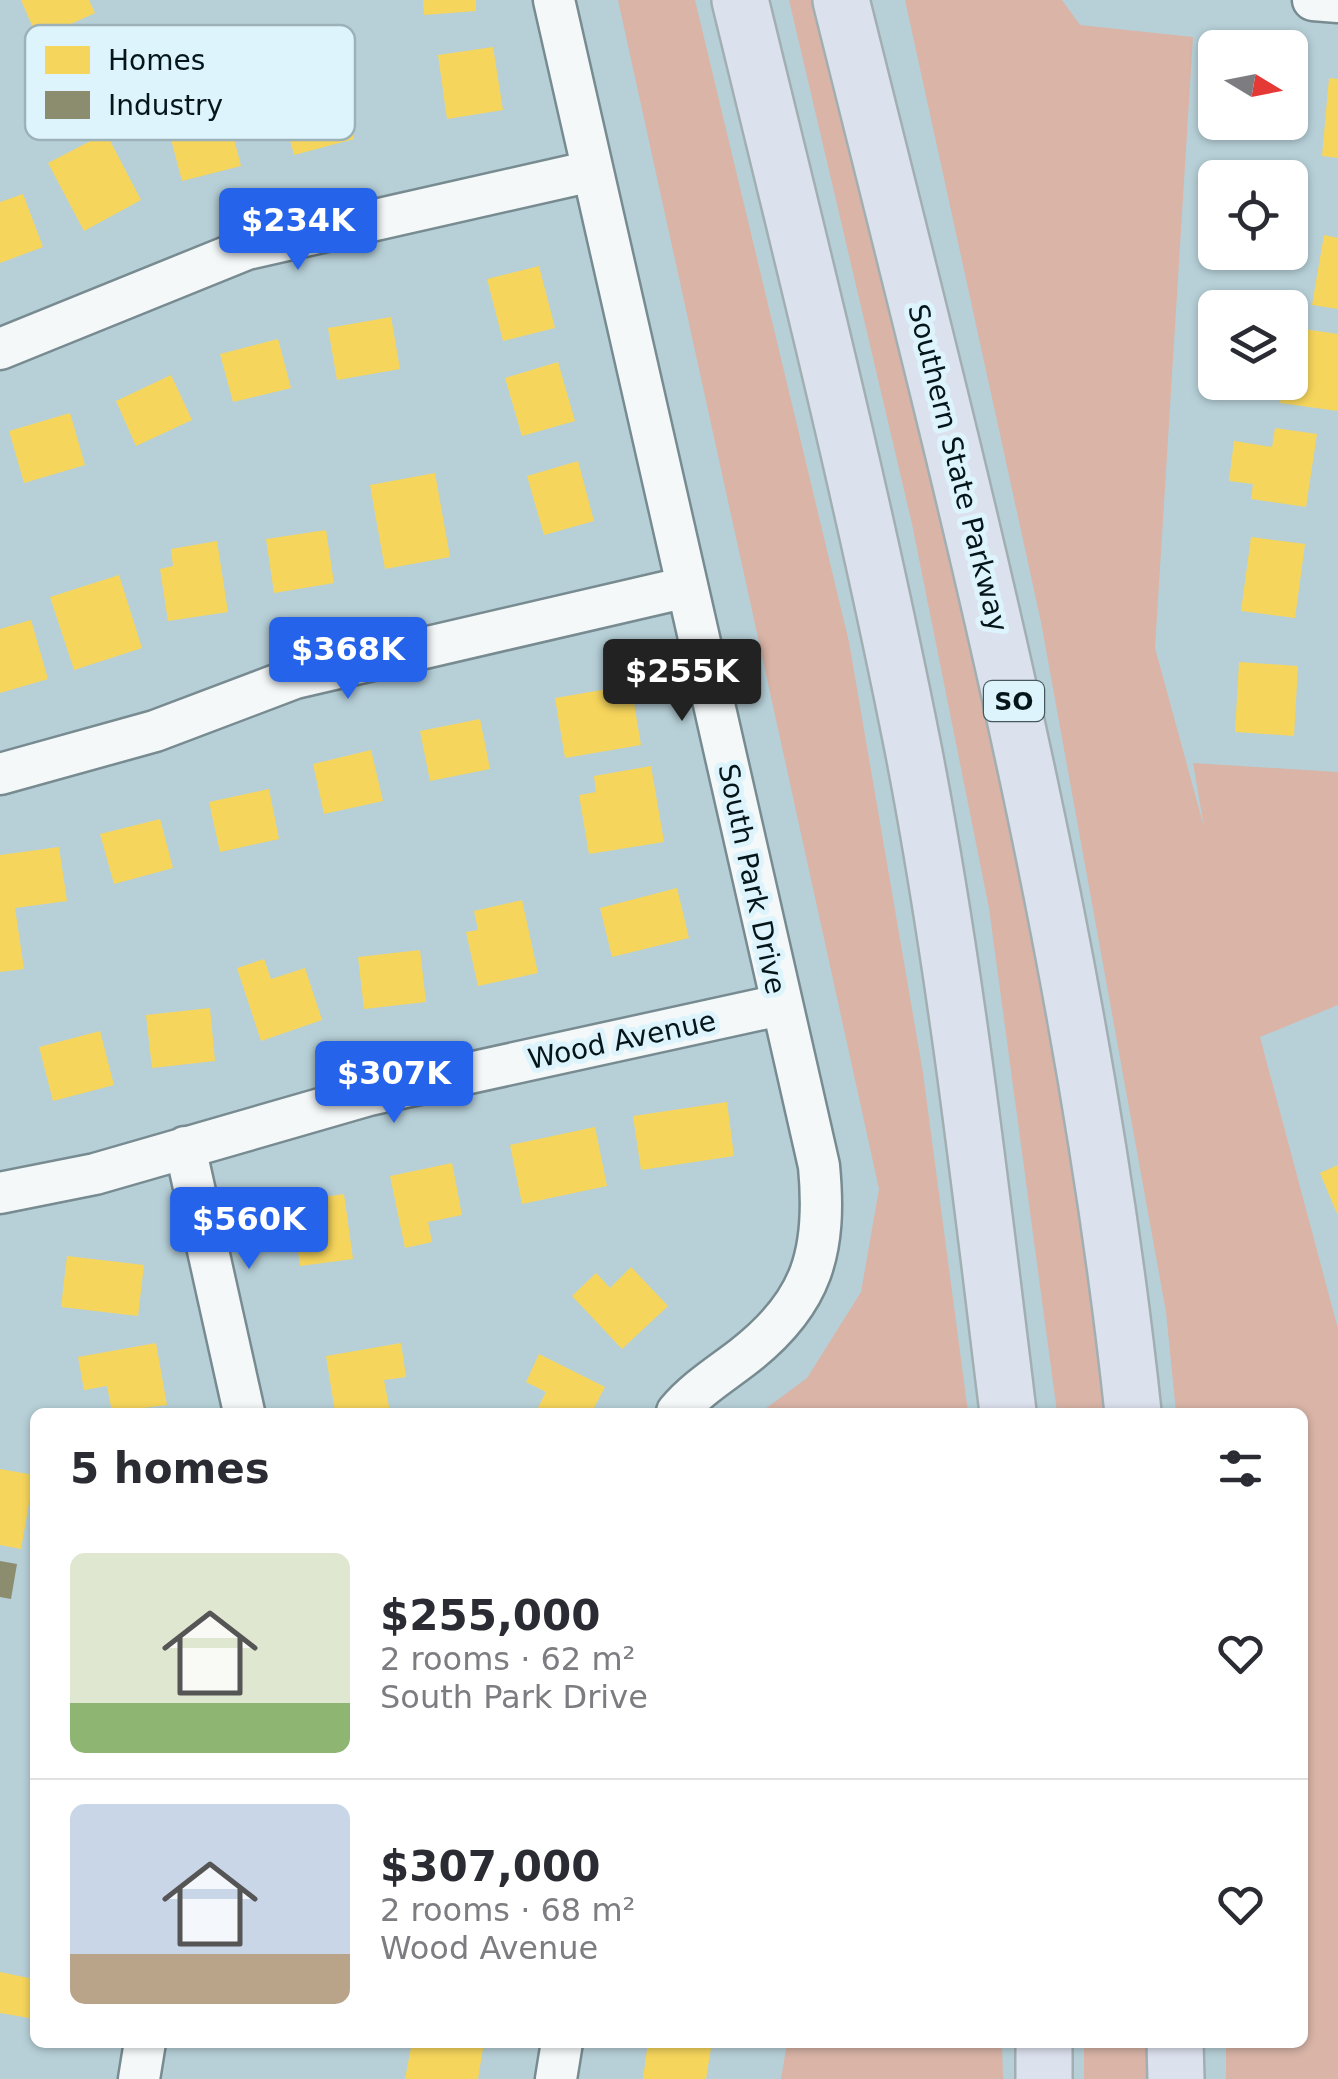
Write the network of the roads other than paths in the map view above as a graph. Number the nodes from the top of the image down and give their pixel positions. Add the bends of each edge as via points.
1 (554, 0) edge
2 (740, 0) edge
3 (841, 0) edge
4 (1313, 0) edge
5 (1338, 2) edge
6 (592, 170) junction
7 (0, 349) edge
8 (687, 586) junction
9 (0, 774) edge
10 (780, 1005) junction
11 (185, 1147) junction
12 (0, 1193) edge
13 (243, 1408) edge
14 (683, 1408) edge
15 (1008, 1408) edge
16 (1133, 1408) edge
17 (144, 2048) edge
18 (561, 2048) edge
19 (1044, 2048) edge
20 (1176, 2048) edge
21 (139, 2079) edge
22 (556, 2079) edge
23 (1044, 2079) edge
24 (1176, 2079) edge

1 - 6 street, South Park Drive
2 - 15 highway via 914,754 968,1079
3 - 16 highway, Southern State Parkway / SO via 1003,649 1065,947
4 - 5 street
6 - 7 street via 247,249
6 - 8 street, South Park Drive
8 - 9 street via 295,678 155,731
8 - 10 street, South Park Drive
10 - 11 street, Wood Avenue via 369,1095
10 - 14 street, South Park Drive via 819,1166 823,1213 816,1259 790,1314
11 - 12 street, Wood Avenue
11 - 13 street
17 - 21 street
18 - 22 street
19 - 23 highway
20 - 24 highway

